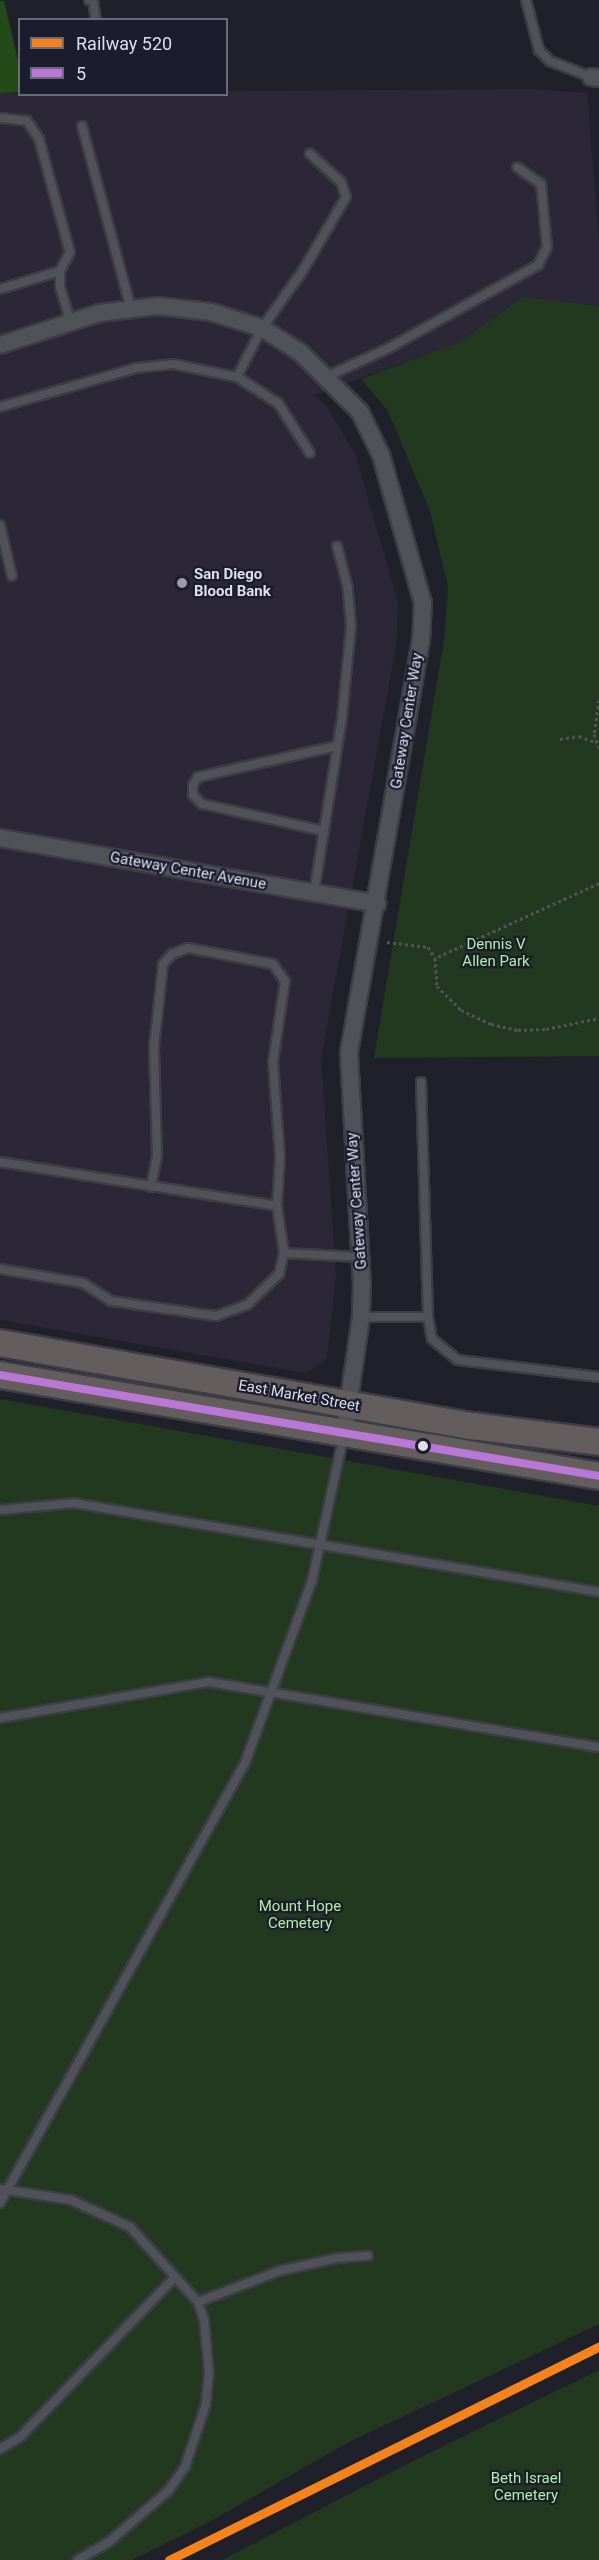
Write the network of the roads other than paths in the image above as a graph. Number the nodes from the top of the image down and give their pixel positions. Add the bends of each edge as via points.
1 (89, 0) edge
2 (526, 0) edge
3 (96, 18) edge
4 (595, 77) edge
5 (0, 118) edge
6 (82, 126) dead end
7 (310, 154) dead end
8 (517, 168) dead end
9 (60, 271) junction
10 (0, 289) edge
11 (131, 309) junction
12 (71, 322) junction
13 (262, 328) junction
14 (0, 345) edge
15 (237, 377) junction
16 (326, 377) junction
17 (0, 407) edge
18 (310, 453) dead end
19 (0, 525) edge
20 (337, 546) dead end
21 (12, 576) dead end
22 (337, 746) junction
23 (324, 831) junction
24 (0, 838) edge
25 (314, 893) junction
26 (377, 904) junction
27 (422, 1082) dead end
28 (0, 1162) edge
29 (151, 1186) junction
30 (277, 1206) junction
31 (285, 1253) junction
32 (360, 1257) junction
33 (0, 1269) edge
34 (361, 1317) junction
35 (428, 1317) junction
36 (0, 1343) edge
37 (0, 1375) edge
38 (599, 1377) edge
39 (348, 1404) junction
40 (344, 1434) junction
41 (599, 1442) edge
42 (599, 1462) edge
43 (511, 1463) junction
44 (599, 1476) edge
45 (0, 1510) edge
46 (323, 1544) junction
47 (599, 1592) edge
48 (274, 1692) junction
49 (0, 1718) edge
50 (599, 1748) edge
51 (3, 2189) edge
52 (0, 2203) edge
53 (368, 2256) dead end
54 (175, 2277) junction
55 (198, 2302) junction
56 (0, 2449) edge
57 (78, 2560) edge

1 - 3 lane via 93,1
2 - 4 lane via 539,50 550,61
5 - 9 lane via 27,121 39,139 70,252
6 - 11 lane
7 - 13 lane via 341,182 346,197 302,272
8 - 16 lane via 541,184 547,247 538,265 389,348
9 - 10 lane
9 - 12 lane
11 - 12 street, Gateway Center Way
11 - 13 street, Gateway Center Way via 158,306 211,312
12 - 14 street, Gateway Center Way
13 - 15 lane
13 - 16 street, Gateway Center Way via 301,353
15 - 17 lane via 173,364 136,368
15 - 18 lane via 278,403
16 - 26 street, Gateway Center Way via 360,412 381,455 423,603 421,640
19 - 21 lane
20 - 22 lane via 348,588 351,626
22 - 23 lane
22 - 23 lane via 198,777 193,785 193,795 201,804
23 - 25 lane
24 - 25 street, Gateway Center Avenue
25 - 26 street, Gateway Center Avenue
26 - 32 street, Gateway Center Way via 349,1054
27 - 35 lane
28 - 29 lane
29 - 30 lane
29 - 30 lane via 157,1155 154,1047 164,964 172,954 188,948 273,964 285,981 273,1062 280,1158
30 - 31 lane
31 - 32 lane
31 - 33 lane via 279,1274 247,1305 216,1316 111,1301 82,1282
32 - 34 street, Gateway Center Way
34 - 35 lane
34 - 39 street, Gateway Center Way
35 - 38 lane via 432,1339 458,1360
36 - 39 main road, East Market Street
37 - 40 main road, East Market Street
39 - 40 street, Gateway Center Way
39 - 41 main road, East Market Street via 483,1428
40 - 43 main road, East Market Street
40 - 46 lane
42 - 43 main road via 561,1458
43 - 44 main road, East Market Street
45 - 46 lane via 74,1503
46 - 47 lane
46 - 48 lane
48 - 49 lane via 209,1682
48 - 50 lane
48 - 51 lane via 245,1763 194,1860
51 - 52 lane
51 - 54 lane via 71,2200 103,2212 130,2227
53 - 55 lane via 337,2258 279,2271
54 - 55 lane
54 - 56 lane via 21,2436
55 - 57 lane via 204,2319 209,2373 195,2447 168,2491 109,2542

